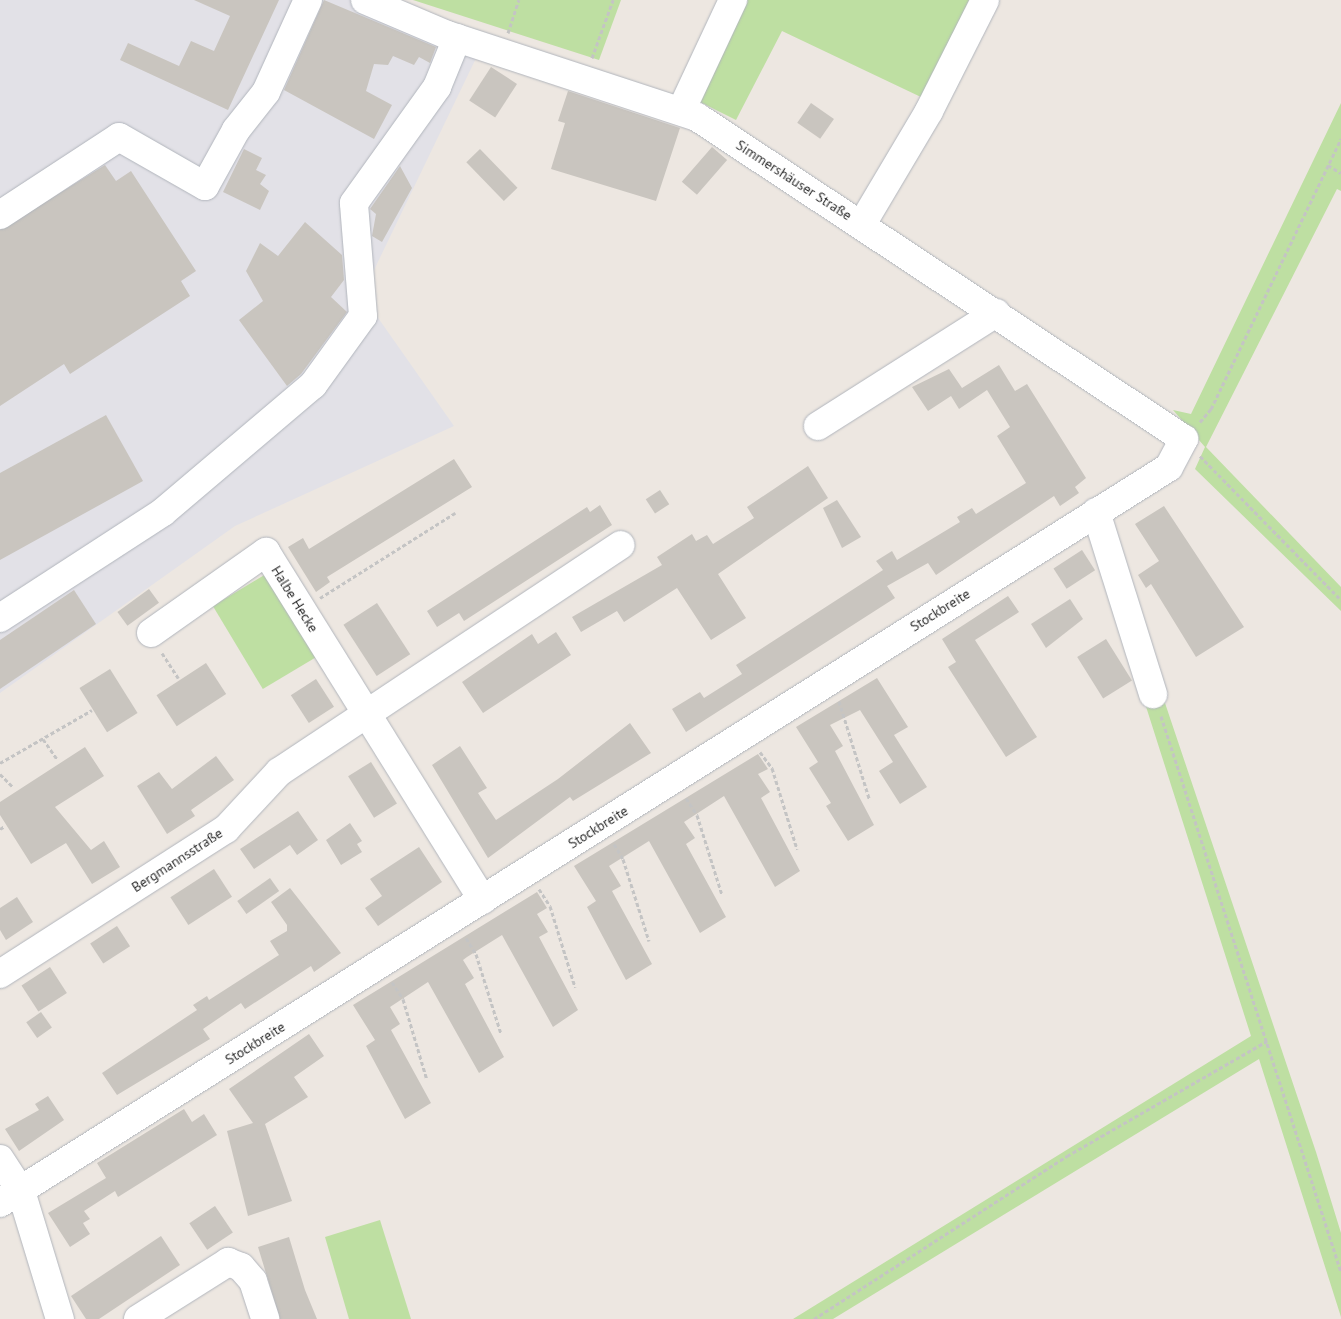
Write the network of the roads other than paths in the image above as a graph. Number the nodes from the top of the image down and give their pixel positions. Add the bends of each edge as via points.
1 (308, 0) edge
2 (365, 0) edge
3 (733, 0) edge
4 (985, 0) edge
5 (457, 38) junction
6 (681, 112) junction
7 (0, 215) edge
8 (862, 224) junction
9 (996, 313) junction
10 (818, 426) dead end
11 (1184, 439) joint
12 (1096, 512) junction
13 (621, 545) dead end
14 (0, 618) edge
15 (151, 634) road end
16 (1153, 694) road end
17 (366, 715) junction
18 (483, 900) junction
19 (0, 974) edge
20 (0, 1159) edge
21 (10, 1197) edge
22 (60, 1319) edge
23 (138, 1319) edge
24 (265, 1319) edge

1 - 7 street via 266,92 236,130 205,186 119,137
2 - 5 street, Simmershäuser Straße
3 - 6 street
4 - 8 street via 928,111
5 - 6 street, Simmershäuser Straße
5 - 14 street via 437,87 354,203 363,316 313,385 163,512
6 - 8 street, Simmershäuser Straße via 697,117
8 - 9 street, Simmershäuser Straße
9 - 10 street
9 - 11 street, Simmershäuser Straße
11 - 12 street, Stockbreite via 1169,467
12 - 16 street
12 - 18 street, Stockbreite
13 - 17 street
15 - 17 street, Halbe Hecke via 266,552
17 - 18 street, Halbe Hecke
17 - 19 street, Bergmannsstraße via 279,772 226,829
18 - 21 street, Stockbreite
20 - 21 street
21 - 22 street
23 - 24 street via 228,1262 241,1267 253,1281

